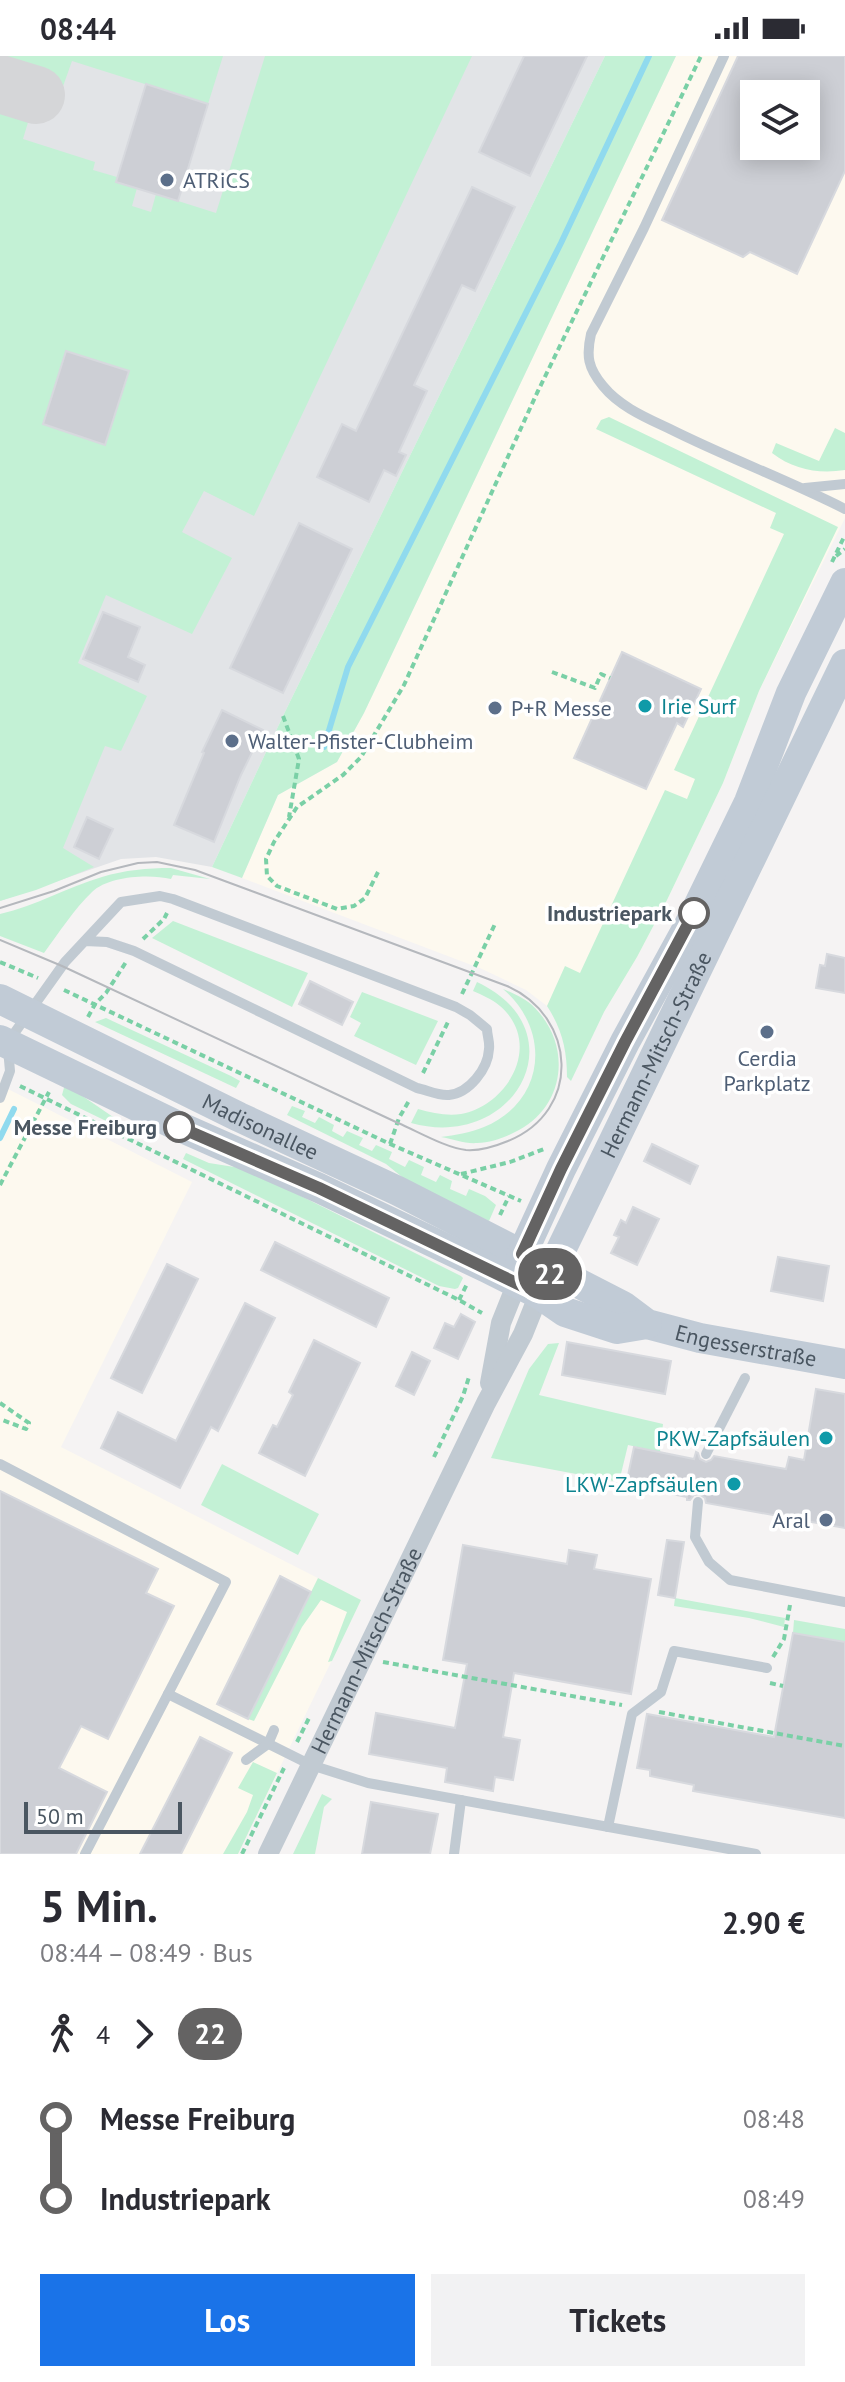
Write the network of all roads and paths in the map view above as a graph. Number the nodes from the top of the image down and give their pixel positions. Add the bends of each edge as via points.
1 (701, 56) edge
2 (724, 56) edge
3 (845, 484) edge
4 (803, 488) junction
5 (845, 509) edge
6 (845, 535) edge
7 (845, 549) edge
8 (839, 570) edge
9 (845, 664) edge
10 (552, 672) dead end
11 (610, 678) dead end
12 (283, 716) dead end
13 (288, 819) junction
14 (378, 872) dead end
15 (164, 919) dead end
16 (495, 924) dead end
17 (146, 935) dead end
18 (85, 941) junction
19 (0, 962) edge
20 (122, 967) dead end
21 (461, 982) dead end
22 (49, 984) junction
23 (468, 984) junction
24 (0, 999) edge
25 (95, 1004) junction
26 (456, 1007) junction
27 (28, 1013) junction
28 (88, 1018) dead end
29 (2, 1044) edge
30 (21, 1087) dead end
31 (417, 1088) junction
32 (0, 1098) edge
33 (45, 1099) junction
34 (390, 1144) junction
35 (548, 1147) dead end
36 (162, 1148) dead end
37 (159, 1155) junction
38 (458, 1174) junction
39 (0, 1185) edge
40 (521, 1200) dead end
41 (532, 1275) junction
42 (481, 1313) dead end
43 (845, 1364) edge
44 (471, 1369) dead end
45 (745, 1378) dead end
46 (0, 1403) edge
47 (0, 1419) edge
48 (706, 1454) dead end
49 (0, 1464) edge
50 (432, 1464) dead end
51 (698, 1502) dead end
52 (791, 1592) junction
53 (845, 1602) edge
54 (363, 1658) junction
55 (767, 1668) junction
56 (783, 1686) dead end
57 (168, 1694) junction
58 (641, 1708) junction
59 (312, 1711) dead end
60 (274, 1730) dead end
61 (268, 1744) junction
62 (845, 1746) edge
63 (291, 1754) junction
64 (246, 1760) dead end
65 (311, 1765) junction
66 (461, 1800) junction
67 (608, 1827) junction
68 (85, 1854) edge
69 (242, 1854) edge
70 (268, 1854) edge
71 (454, 1854) edge
72 (756, 1854) edge

1 - 13 path via 537,393 404,685 361,757
2 - 4 lane via 591,334 587,353 598,379 620,403
3 - 4 lane
4 - 5 lane
6 - 8 path
7 - 8 path
8 - 41 main road, Hermann-Mitsch-Straße via 749,802 561,1169
9 - 41 main road, Hermann-Mitsch-Straße
10 - 11 path via 595,688 601,674
12 - 13 path via 299,759
13 - 14 path via 266,859 267,876 277,886 337,909 365,898
15 - 17 path
16 - 23 path
18 - 22 lane
18 - 26 lane via 121,902 160,896
18 - 31 lane via 134,951
19 - 22 path
20 - 25 path
21 - 23 path
22 - 25 path
22 - 27 lane
23 - 26 path
24 - 27 main road, Madisonallee
25 - 28 path
25 - 34 path
26 - 31 path
26 - 31 lane via 487,1029 490,1051 482,1071 471,1086 453,1095
27 - 29 lane
27 - 41 main road, Madisonallee via 398,1191
29 - 32 lane via 10,1071
29 - 41 main road, Madisonallee via 178,1126
30 - 33 path
31 - 34 path
33 - 37 path
33 - 39 path
34 - 38 path
35 - 38 path
36 - 37 path
37 - 42 path
38 - 40 path
41 - 43 main road, Engesserstraße via 565,1312 617,1329 647,1324
41 - 54 street, Hermann-Mitsch-Straße via 501,1323 486,1403
44 - 50 path
45 - 48 lane
46 - 47 path via 29,1423 26,1429
49 - 57 lane via 226,1582
51 - 52 lane via 695,1537 709,1562 730,1580
52 - 53 lane
52 - 55 path via 784,1639
54 - 58 path
54 - 65 street, Hermann-Mitsch-Straße
55 - 56 path via 771,1684
55 - 58 lane via 674,1651 661,1692
57 - 61 lane
57 - 68 lane
58 - 62 path
58 - 67 lane via 632,1714
59 - 63 path
60 - 61 lane
61 - 63 lane
61 - 64 lane
63 - 65 lane
63 - 69 path
65 - 66 lane via 368,1783
65 - 70 street, Hermann-Mitsch-Straße
66 - 67 lane
66 - 71 lane
67 - 72 lane

